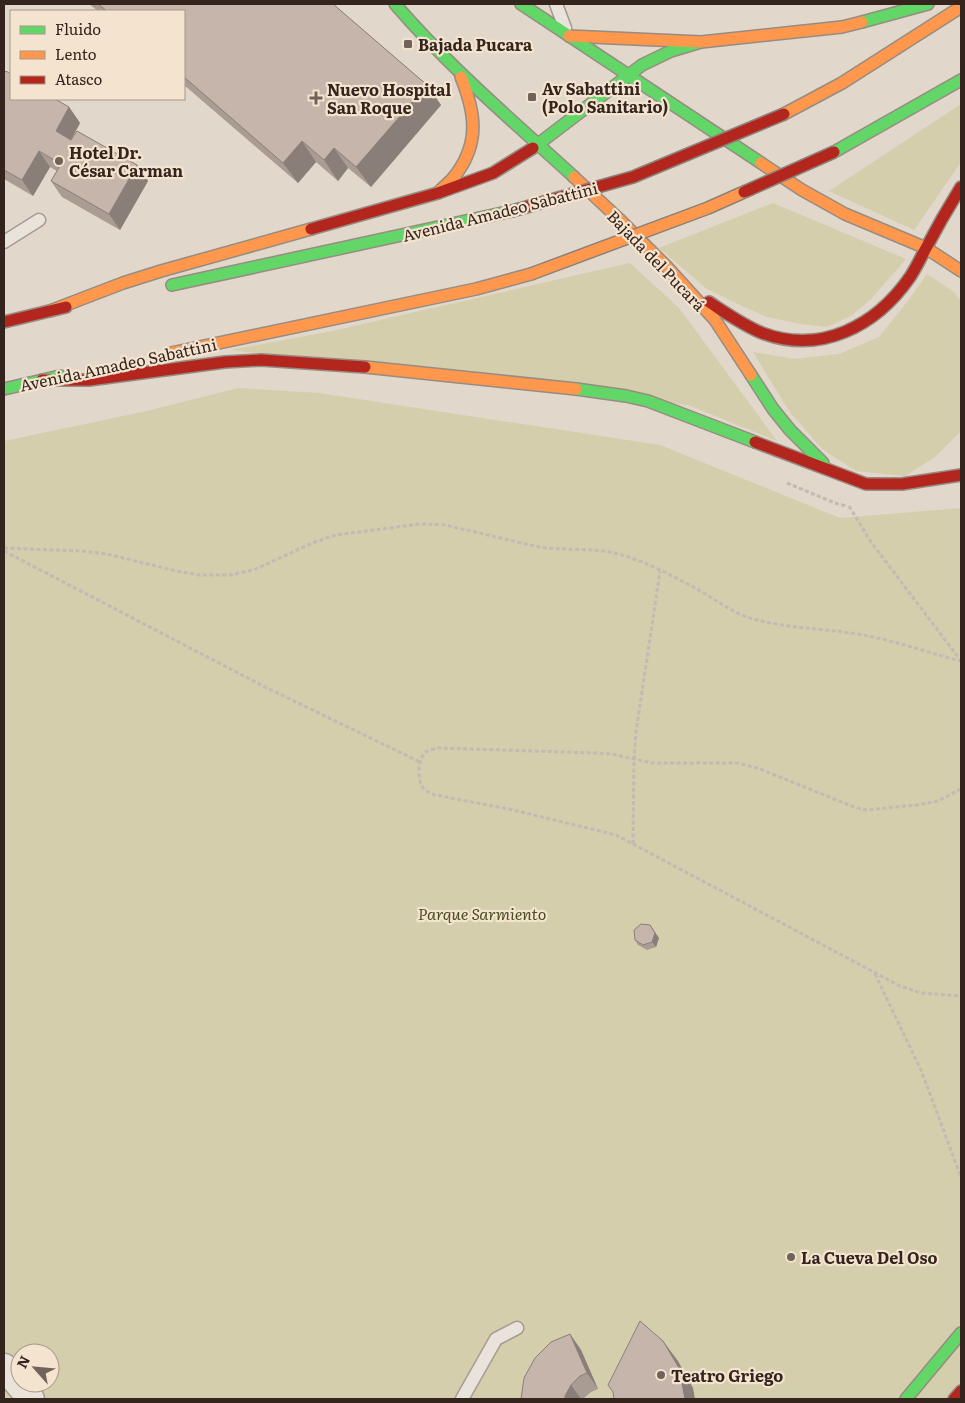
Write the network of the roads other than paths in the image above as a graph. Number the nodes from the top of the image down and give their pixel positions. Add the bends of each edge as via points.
1 (394, 4) edge
2 (521, 4) edge
3 (556, 4) edge
4 (894, 4) edge
5 (928, 4) edge
6 (961, 6) edge
7 (864, 22) junction
8 (568, 36) junction
9 (701, 42) junction
10 (458, 71) junction
11 (627, 76) junction
12 (961, 80) edge
13 (536, 145) junction
14 (961, 186) edge
15 (438, 193) junction
16 (39, 220) dead end
17 (4, 242) edge
18 (926, 248) junction
19 (667, 267) junction
20 (961, 271) edge
21 (156, 288) dead end
22 (127, 294) dead end
23 (50, 311) junction
24 (4, 322) edge
25 (159, 355) dead end
26 (110, 366) dead end
27 (42, 380) junction
28 (4, 389) edge
29 (961, 462) edge
30 (833, 472) junction
31 (961, 475) edge
32 (937, 478) junction
33 (517, 1328) dead end
34 (961, 1333) edge
35 (4, 1367) edge
36 (961, 1391) edge
37 (31, 1399) edge
38 (462, 1399) edge
39 (906, 1399) edge
40 (954, 1399) edge

1 - 10 main road, Bajada del Pucará
2 - 8 main road
3 - 8 lane
4 - 7 street
5 - 7 main road
6 - 21 main road, Avenida Amadeo Sabattini, bridge via 842,84 784,114 633,177 512,211
7 - 9 main road
8 - 9 main road
8 - 11 main road
9 - 11 main road via 652,59
10 - 13 main road, Bajada del Pucará
10 - 15 main road via 474,113 470,153 457,174
11 - 13 main road
11 - 18 main road via 821,202
12 - 25 main road, Avenida Amadeo Sabattini, bridge via 834,152 708,208 531,274 476,289
13 - 15 main road via 493,173
13 - 19 main road, Bajada del Pucará
14 - 18 main road
15 - 23 main road via 161,270
16 - 17 lane
18 - 19 main road via 907,281 879,311 862,325 840,336 814,342 787,341 742,324
18 - 20 main road
19 - 30 main road, Bajada del Pucará via 715,320 784,423
22 - 23 main road
23 - 24 main road
26 - 27 main road, Avenida Amadeo Sabattini
27 - 28 main road, Avenida Amadeo Sabattini
27 - 30 main road via 89,380 261,360 543,385 648,401
29 - 32 main road
30 - 32 main road via 866,484 885,486 908,485
31 - 32 main road
33 - 38 lane via 496,1340
34 - 39 main road
35 - 37 street
36 - 40 main road

